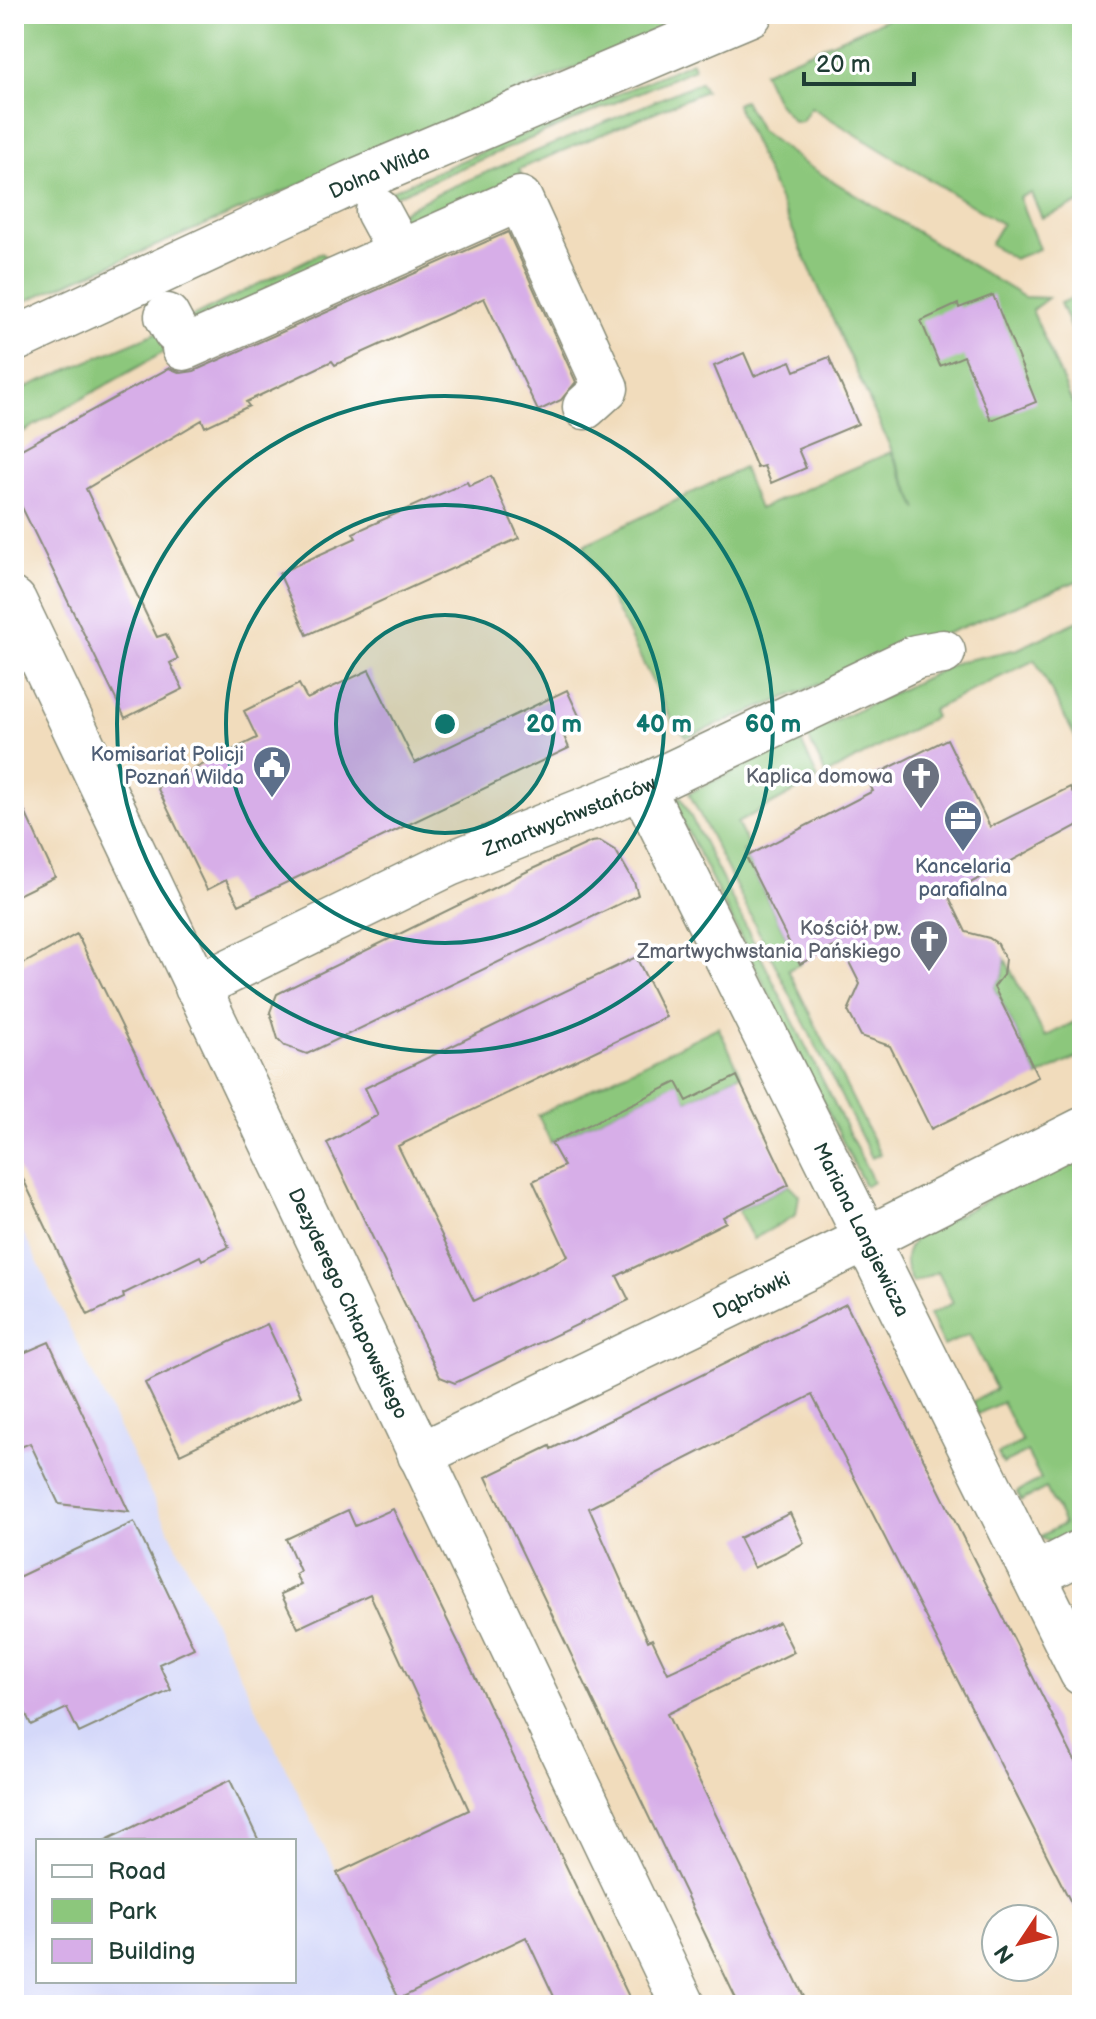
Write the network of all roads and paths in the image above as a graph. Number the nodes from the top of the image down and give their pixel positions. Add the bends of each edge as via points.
1 (750, 14) edge
2 (175, 332) dead end
3 (14, 340) edge
4 (585, 407) dead end
5 (14, 601) edge
6 (943, 652) dead end
7 (642, 787) junction
8 (197, 987) junction
9 (1082, 1130) edge
10 (867, 1239) junction
11 (420, 1455) junction
12 (1082, 1551) edge
13 (1034, 1576) junction
14 (1082, 1673) edge
15 (683, 2005) edge

1 - 3 street, Dolna Wilda via 351,183
2 - 4 street via 520,199 606,388
5 - 8 street, Dezyderego Chłapowskiego
6 - 7 street, Zmartwychwstańców via 916,657
7 - 8 street, Zmartwychwstańców via 449,864
7 - 10 street, Mariana Langiewicza
8 - 11 street, Dezyderego Chłapowskiego
9 - 10 street, Dąbrówki
10 - 11 street, Dąbrówki
10 - 13 street, Mariana Langiewicza
11 - 15 street, Dezyderego Chłapowskiego
12 - 13 street
13 - 14 street, Mariana Langiewicza

